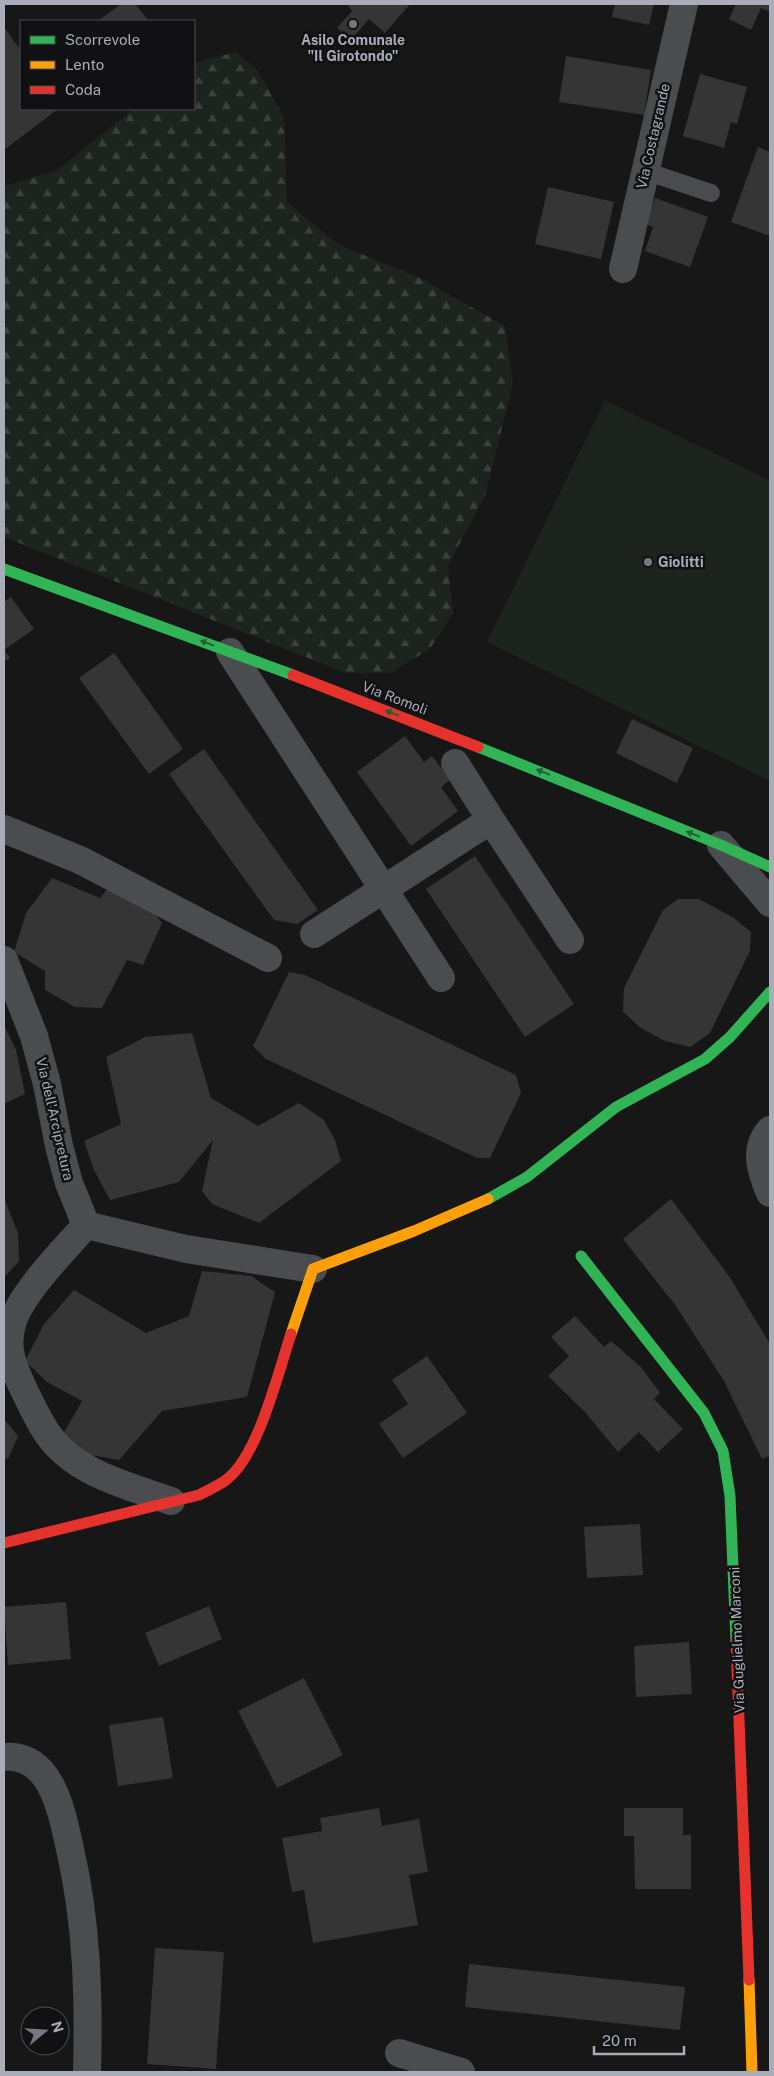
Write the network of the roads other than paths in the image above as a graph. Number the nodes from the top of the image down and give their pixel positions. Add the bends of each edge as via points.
1 (684, 4) edge
2 (645, 171) junction
3 (711, 193) dead end
4 (623, 269) dead end
5 (4, 569) edge
6 (230, 652) junction
7 (455, 762) dead end
8 (491, 820) junction
9 (4, 828) edge
10 (721, 845) junction
11 (770, 867) edge
12 (383, 889) junction
13 (770, 903) edge
14 (314, 934) dead end
15 (570, 940) dead end
16 (268, 958) dead end
17 (4, 960) edge
18 (441, 978) dead end
19 (770, 992) edge
20 (770, 1130) edge
21 (770, 1193) edge
22 (86, 1225) junction
23 (581, 1256) dead end
24 (313, 1269) junction
25 (171, 1501) junction
26 (4, 1543) edge
27 (4, 1757) edge
28 (398, 2053) dead end
29 (87, 2072) edge
30 (461, 2072) edge
31 (752, 2072) edge

1 - 2 street, Via Costagrande
2 - 3 lane
2 - 4 street, Via Costagrande
6 -> 5 street, Via Romoli
10 -> 6 street, Via Romoli
6 - 12 street
7 - 8 street
8 - 12 street
8 - 15 street
9 - 16 street via 80,860
10 - 11 street, Via Romoli
10 - 13 street
12 - 14 street
12 - 18 street
17 - 22 street, Via dell'Arcipretura via 34,1036 48,1084 58,1146
19 - 24 street via 730,1037 705,1059 616,1107 528,1177 482,1202
20 - 21 street via 762,1144 760,1160
22 - 24 street via 186,1249
22 - 25 street via 43,1275 16,1314 9,1339 10,1359 41,1425 66,1455 89,1470
23 - 31 street, Via Guglielmo Marconi via 704,1413 725,1462 730,1496 738,1655
24 - 25 street via 262,1422 246,1457 217,1487
25 - 26 street
27 - 29 street via 19,1757 33,1764 46,1777 63,1818 77,1880 85,1942 89,2014
28 - 30 street

